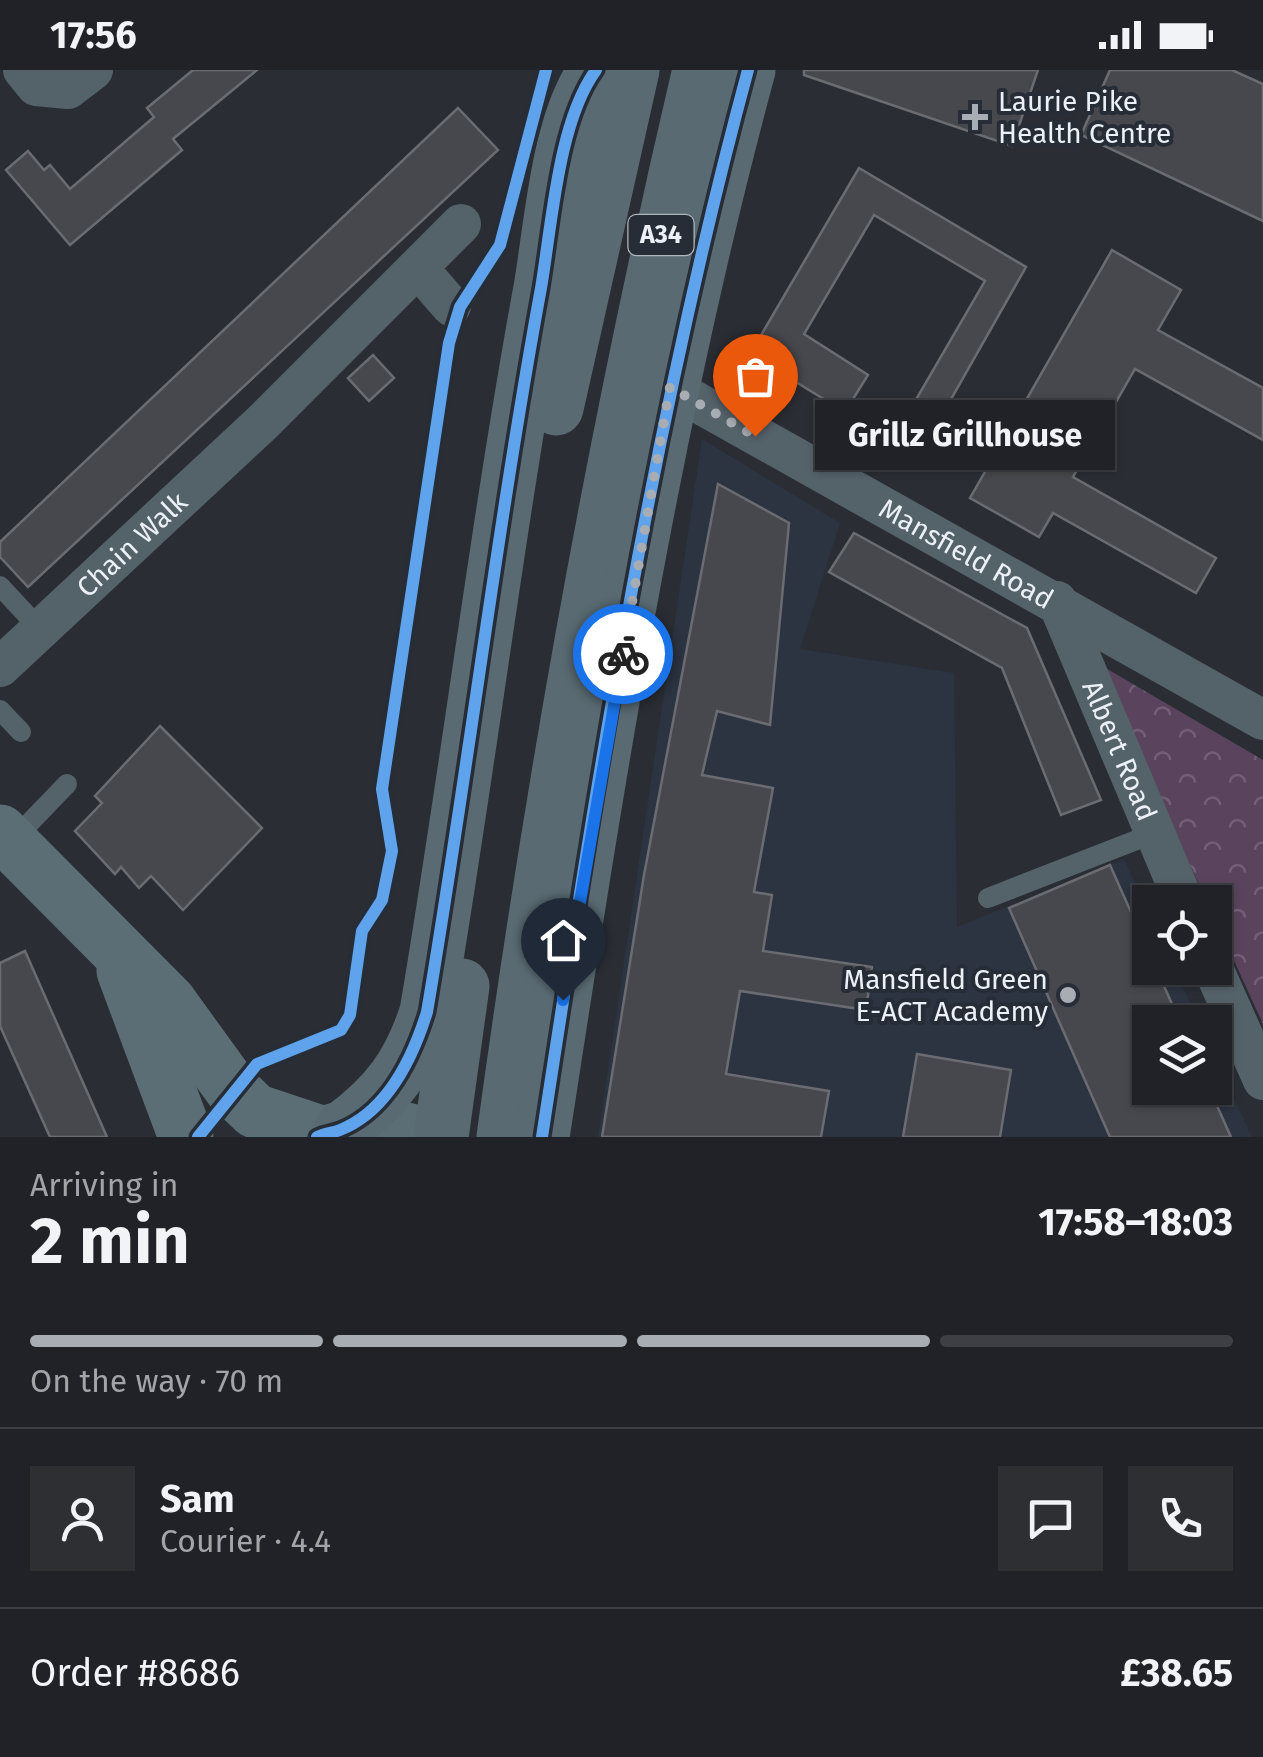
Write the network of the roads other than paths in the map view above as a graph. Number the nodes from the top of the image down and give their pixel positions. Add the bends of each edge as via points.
1 (23, 70) edge
2 (93, 70) edge
3 (596, 70) edge
4 (632, 70) edge
5 (700, 70) edge
6 (748, 70) edge
7 (461, 224) dead end
8 (418, 268) junction
9 (452, 306) dead end
10 (670, 387) junction
11 (0, 586) edge
12 (1057, 600) junction
13 (39, 628) junction
14 (0, 666) edge
15 (0, 710) edge
16 (1263, 720) edge
17 (21, 732) dead end
18 (67, 784) dead end
19 (1152, 834) junction
20 (6, 837) edge
21 (1176, 885) edge
22 (988, 898) dead end
23 (114, 946) junction
24 (1221, 985) edge
25 (1263, 1080) edge
26 (328, 1133) edge
27 (425, 1134) edge
28 (186, 1137) edge
29 (504, 1137) edge
30 (542, 1137) edge

1 - 2 street via 36,86 68,89
3 - 26 highway via 581,91 562,172 508,467 427,1012 402,1074 372,1107
4 - 27 highway, A34 via 559,390
5 - 29 highway, A34 via 626,400 540,882
6 - 10 highway
7 - 8 street, Chain Walk
8 - 9 street
8 - 13 street, Chain Walk via 271,433
10 - 12 street, Mansfield Road
10 - 30 highway
11 - 13 lane
12 - 16 street, Mansfield Road
12 - 19 street, Albert Road
13 - 14 street, Chain Walk
15 - 17 lane
18 - 20 lane
19 - 21 street, Albert Road
19 - 22 lane
20 - 23 main road
23 - 26 main road via 169,1002 255,1111
23 - 28 main road
24 - 25 street
26 - 27 main road

